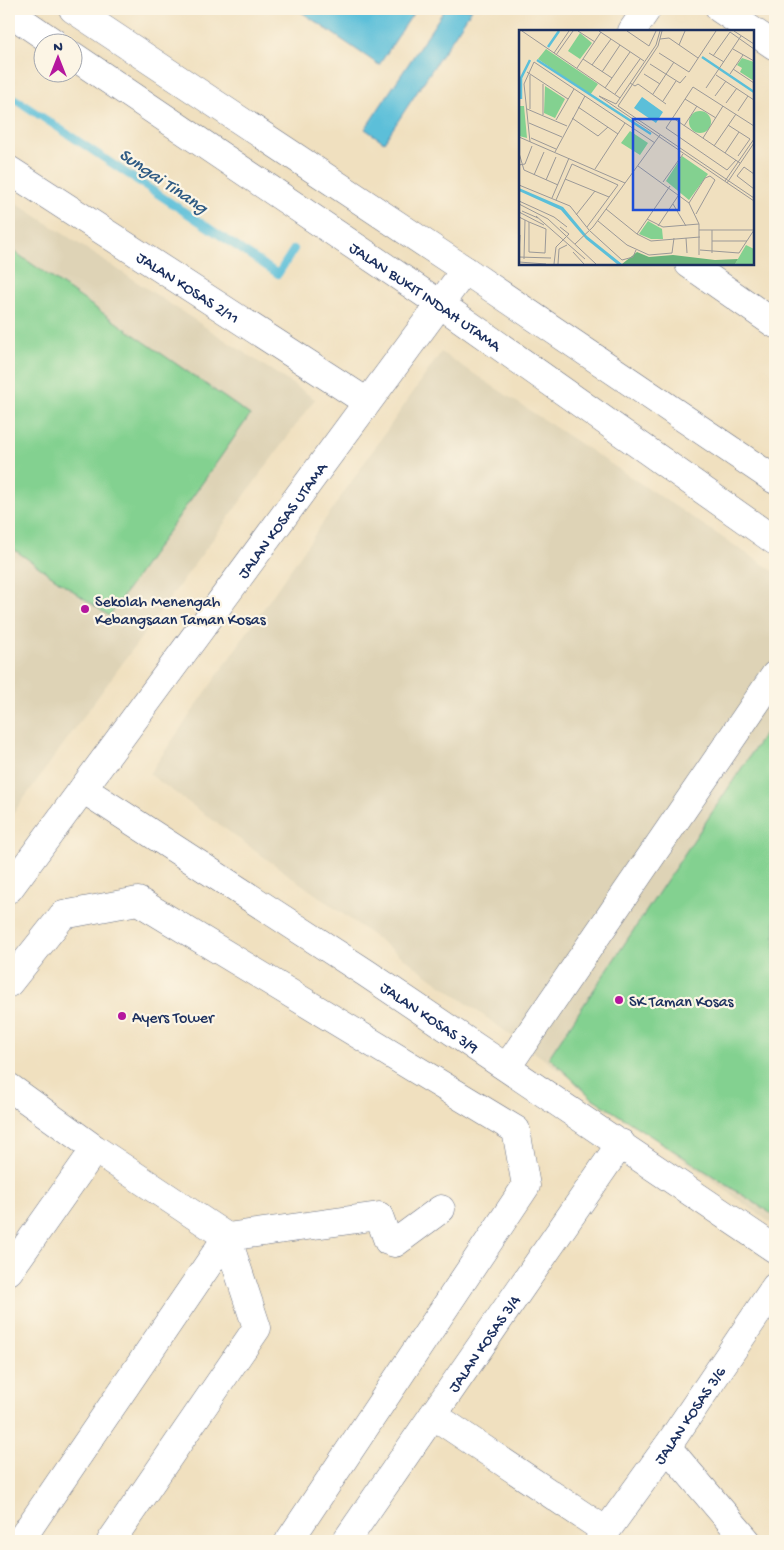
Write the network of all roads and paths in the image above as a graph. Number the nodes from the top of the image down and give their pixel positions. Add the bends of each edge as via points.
1 (73, 9) edge
2 (646, 9) edge
3 (720, 9) edge
4 (9, 12) edge
5 (633, 30) edge
6 (751, 30) edge
7 (39, 32) edge
8 (754, 32) edge
9 (775, 46) edge
10 (82, 62) edge
11 (9, 170) edge
12 (690, 265) edge
13 (464, 270) junction
14 (440, 304) junction
15 (775, 324) edge
16 (367, 402) junction
17 (775, 480) edge
18 (775, 541) edge
19 (775, 675) edge
20 (82, 789) junction
21 (9, 889) edge
22 (9, 983) edge
23 (507, 1067) junction
24 (9, 1087) edge
25 (620, 1143) junction
26 (94, 1149) junction
27 (441, 1209) dead end
28 (228, 1237) junction
29 (775, 1249) edge
30 (9, 1271) edge
31 (775, 1286) edge
32 (433, 1415) junction
33 (667, 1447) junction
34 (603, 1536) edge
35 (20, 1541) edge
36 (111, 1541) edge
37 (289, 1541) edge
38 (346, 1541) edge
39 (747, 1541) edge

1 - 13 street
2 - 5 street
3 - 6 street
4 - 7 street
8 - 9 street
10 - 14 street, JALAN BUKIT INDAH UTAMA
11 - 16 street, JALAN KOSAS 2/11
12 - 15 street
13 - 14 street, JALAN KOSAS UTAMA
13 - 17 street
14 - 16 street, JALAN KOSAS UTAMA
14 - 18 street, JALAN BUKIT INDAH UTAMA
16 - 20 street, JALAN KOSAS UTAMA
19 - 23 street
20 - 21 street, JALAN KOSAS UTAMA
20 - 23 street, JALAN KOSAS 3/9
22 - 37 street via 63,915 138,901 516,1130 526,1186
23 - 25 street, JALAN KOSAS 3/9
24 - 26 street
25 - 29 street, JALAN KOSAS 3/9
25 - 32 street, JALAN KOSAS 3/4
26 - 28 street
26 - 30 street
27 - 28 street via 394,1242 388,1241 379,1216
28 - 35 street
28 - 36 street via 257,1328
31 - 33 street, JALAN KOSAS 3/6
32 - 34 street
32 - 38 street, JALAN KOSAS 3/4
33 - 34 street, JALAN KOSAS 3/6
33 - 39 street

